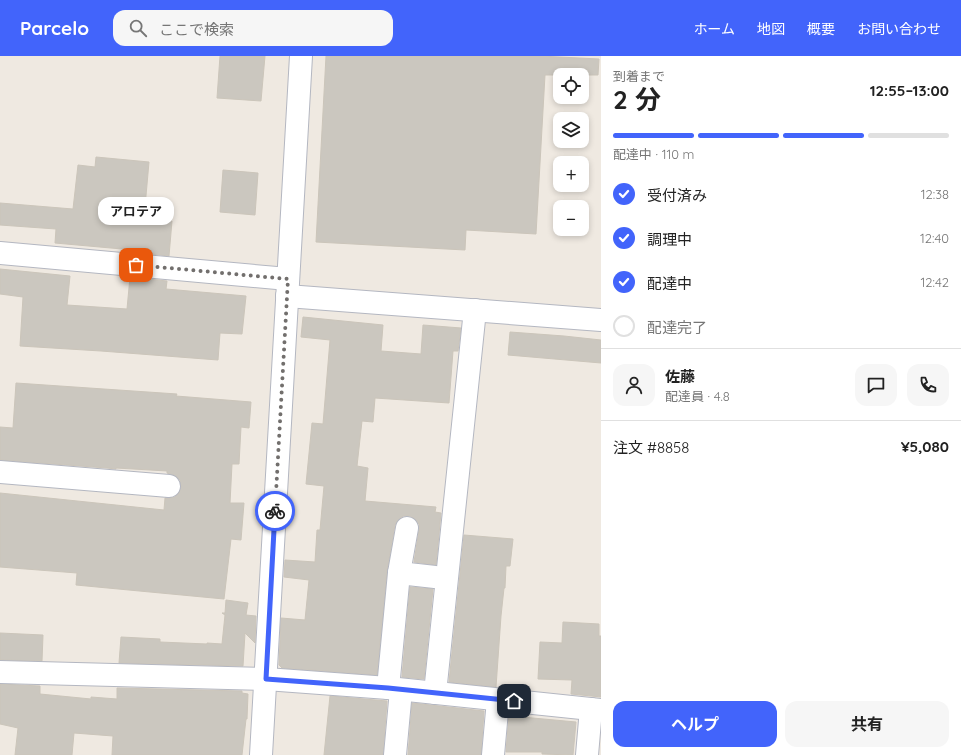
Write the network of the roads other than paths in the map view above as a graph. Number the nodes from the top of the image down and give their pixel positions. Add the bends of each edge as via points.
1 (301, 56) edge
2 (0, 253) edge
3 (288, 287) junction
4 (475, 310) junction
5 (601, 320) edge
6 (0, 472) edge
7 (169, 486) dead end
8 (407, 528) dead end
9 (399, 572) junction
10 (435, 577) dead end
11 (0, 672) edge
12 (266, 679) junction
13 (394, 689) junction
14 (435, 693) junction
15 (498, 700) junction
16 (596, 709) edge
17 (262, 755) edge
18 (395, 755) edge
19 (493, 755) edge
20 (587, 755) edge

1 - 3 street
2 - 3 street
3 - 4 street
3 - 12 street
4 - 5 street
4 - 14 street
6 - 7 street
8 - 9 street
9 - 10 street
9 - 13 street
11 - 12 street
12 - 13 street
12 - 17 street
13 - 14 street
13 - 18 street
14 - 15 street
15 - 16 street
15 - 19 street
16 - 20 street

